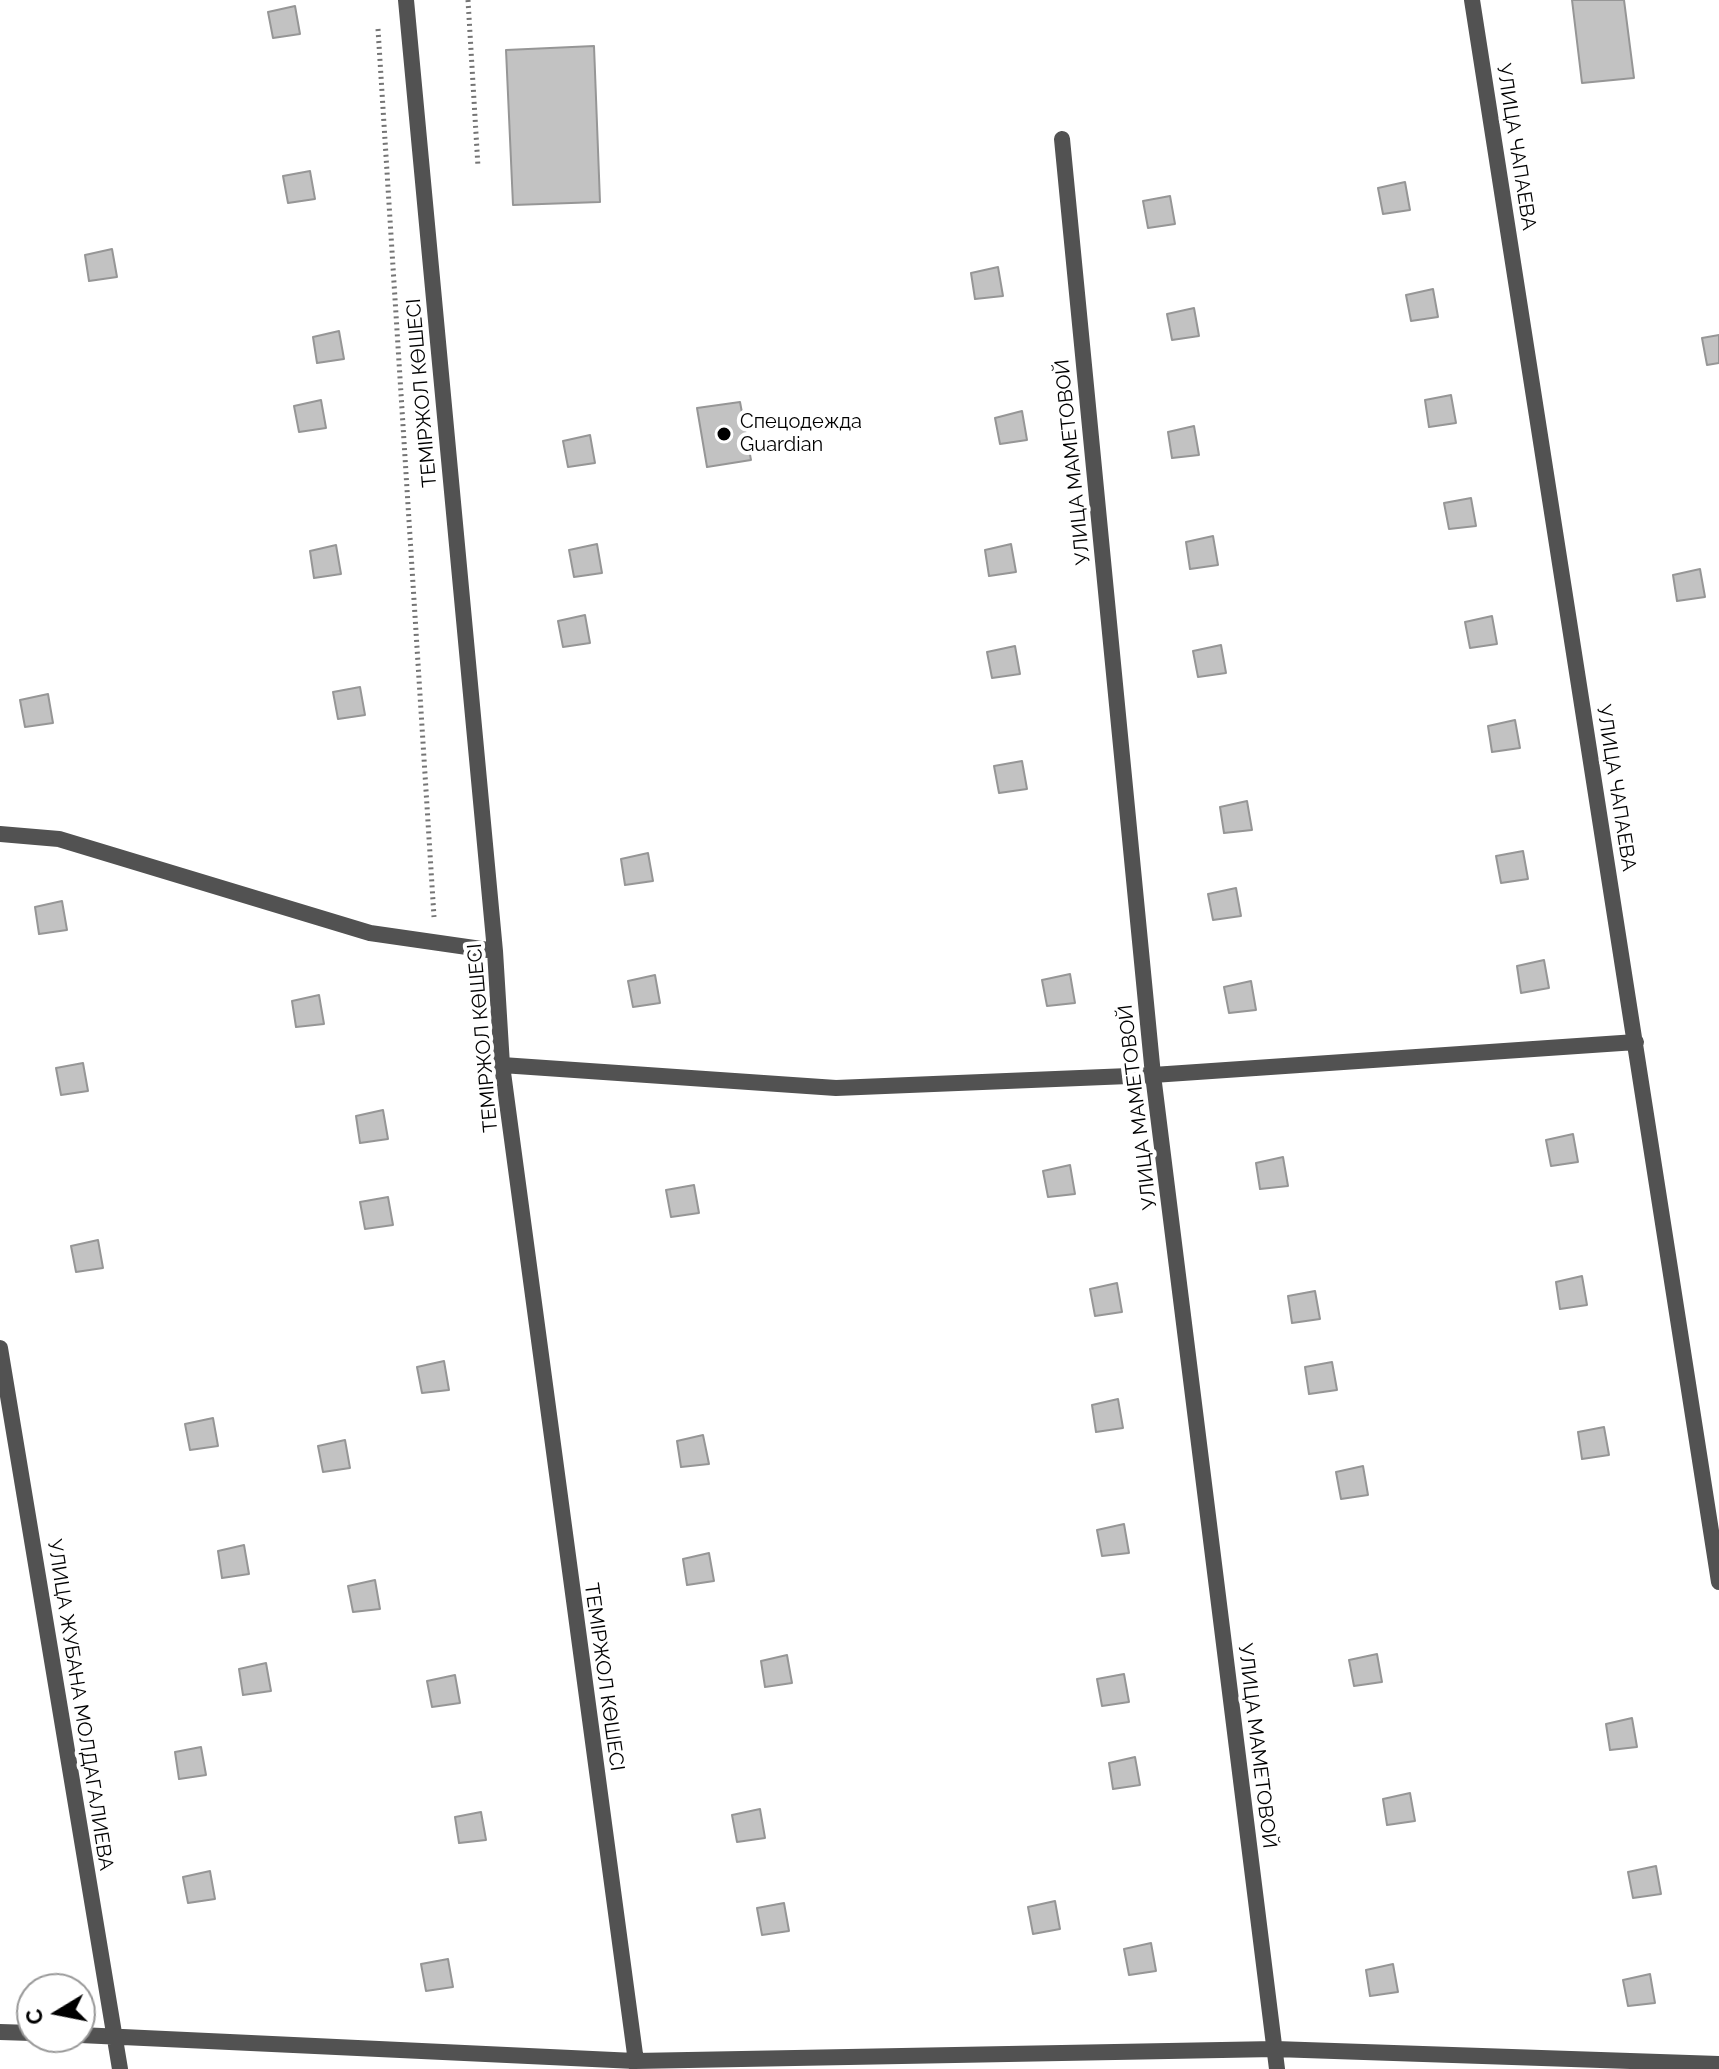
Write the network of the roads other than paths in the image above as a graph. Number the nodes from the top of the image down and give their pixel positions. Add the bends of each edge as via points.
1 (406, 0) edge
2 (1472, 0) edge
3 (1062, 139) dead end
4 (0, 834) edge
5 (495, 951) junction
6 (1636, 1042) junction
7 (502, 1065) junction
8 (1153, 1075) junction
9 (0, 1348) edge
10 (1719, 1582) edge
11 (96, 2036) edge
12 (115, 2037) junction
13 (1275, 2049) junction
14 (1719, 2064) edge
15 (636, 2065) edge
16 (120, 2069) edge
17 (1277, 2069) edge

1 - 5 street, ТЕМІРЖОЛ КӨШЕСІ
2 - 6 street, УЛИЦА ЧАПАЕВА
3 - 8 street, УЛИЦА МАМЕТОВОЙ
4 - 5 street via 59,839 370,933
5 - 7 street, ТЕМІРЖОЛ КӨШЕСІ
6 - 8 street
6 - 10 street, УЛИЦА ЧАПАЕВА
7 - 8 street via 836,1088
7 - 15 street, ТЕМІРЖОЛ КӨШЕСІ
8 - 13 street, УЛИЦА МАМЕТОВОЙ
9 - 12 street, УЛИЦА ЖУБАНА МОЛДАГАЛИЕВА
11 - 12 street
12 - 15 street
12 - 16 street, УЛИЦА ЖУБАНА МОЛДАГАЛИЕВА
13 - 14 street
13 - 15 street
13 - 17 street, УЛИЦА МАМЕТОВОЙ

